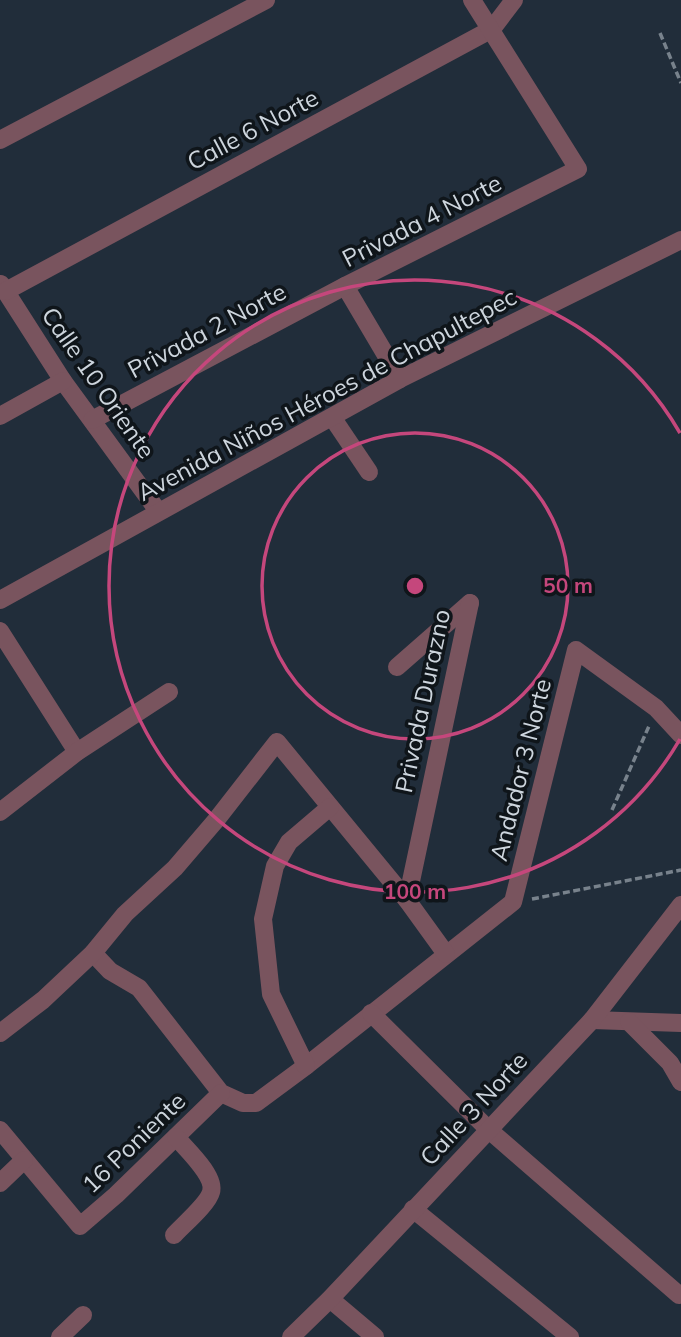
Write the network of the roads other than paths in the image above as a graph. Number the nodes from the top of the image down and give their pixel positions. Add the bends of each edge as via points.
1 (266, 0) edge
2 (472, 0) edge
3 (513, 0) edge
4 (245, 5) edge
5 (492, 29) junction
6 (0, 140) edge
7 (681, 240) edge
8 (345, 286) junction
9 (3, 287) edge
10 (400, 379) junction
11 (63, 381) junction
12 (0, 416) edge
13 (332, 417) junction
14 (92, 420) junction
15 (369, 472) dead end
16 (158, 511) junction
17 (0, 600) edge
18 (0, 631) edge
19 (397, 667) dead end
20 (169, 692) dead end
21 (681, 735) edge
22 (77, 752) junction
23 (330, 807) junction
24 (0, 812) edge
25 (407, 900) junction
26 (681, 905) edge
27 (93, 953) junction
28 (446, 954) junction
29 (371, 1013) junction
30 (592, 1020) junction
31 (629, 1022) junction
32 (681, 1023) edge
33 (0, 1033) edge
34 (306, 1066) junction
35 (681, 1082) edge
36 (220, 1093) junction
37 (0, 1130) edge
38 (489, 1130) junction
39 (176, 1137) junction
40 (24, 1160) junction
41 (0, 1182) edge
42 (413, 1209) junction
43 (174, 1235) dead end
44 (679, 1295) dead end
45 (330, 1299) junction
46 (83, 1315) dead end
47 (60, 1337) edge
48 (291, 1337) edge
49 (374, 1337) edge
50 (570, 1337) edge

1 - 4 street
2 - 5 street
3 - 5 street, Calle 6 Norte
4 - 6 street
5 - 8 street, Privada 4 Norte via 578,169
5 - 9 street, Calle 6 Norte
7 - 10 street, Avenida Niños Héroes de Chapultepec
8 - 10 street, Privada 4 Norte
8 - 14 street, Privada 2 Norte
9 - 11 street, Calle 10 Oriente
10 - 13 street, Avenida Niños Héroes de Chapultepec
11 - 12 street
11 - 14 street, Calle 10 Oriente
13 - 15 street
13 - 16 street, Avenida Niños Héroes de Chapultepec
14 - 16 street, Calle 10 Oriente
16 - 17 street, Avenida Niños Héroes de Chapultepec
18 - 22 street
19 - 25 street, Privada Durazno via 470,603
20 - 22 street
21 - 28 street, Andador 3 Norte via 656,708 576,650 513,902
22 - 24 street
23 - 25 street
23 - 27 street via 277,742 175,868 125,914
23 - 34 street via 289,842 275,866 263,919 271,994
25 - 28 street
26 - 30 street, Calle 3 Norte
27 - 33 street
27 - 36 street via 110,971 139,988
28 - 29 street
29 - 34 street
29 - 38 street
30 - 31 street
30 - 38 street, Calle 3 Norte
31 - 32 street
31 - 35 street via 670,1063
34 - 36 street via 256,1102 243,1103
36 - 39 street, 16 Poniente
37 - 40 street
38 - 42 street, Calle 3 Norte
38 - 44 street
39 - 40 street, 16 Poniente via 80,1226
39 - 43 street via 212,1183 211,1194
40 - 41 street
42 - 45 street, Calle 3 Norte
42 - 50 street
45 - 48 street, Calle 3 Norte
45 - 49 street
46 - 47 street

